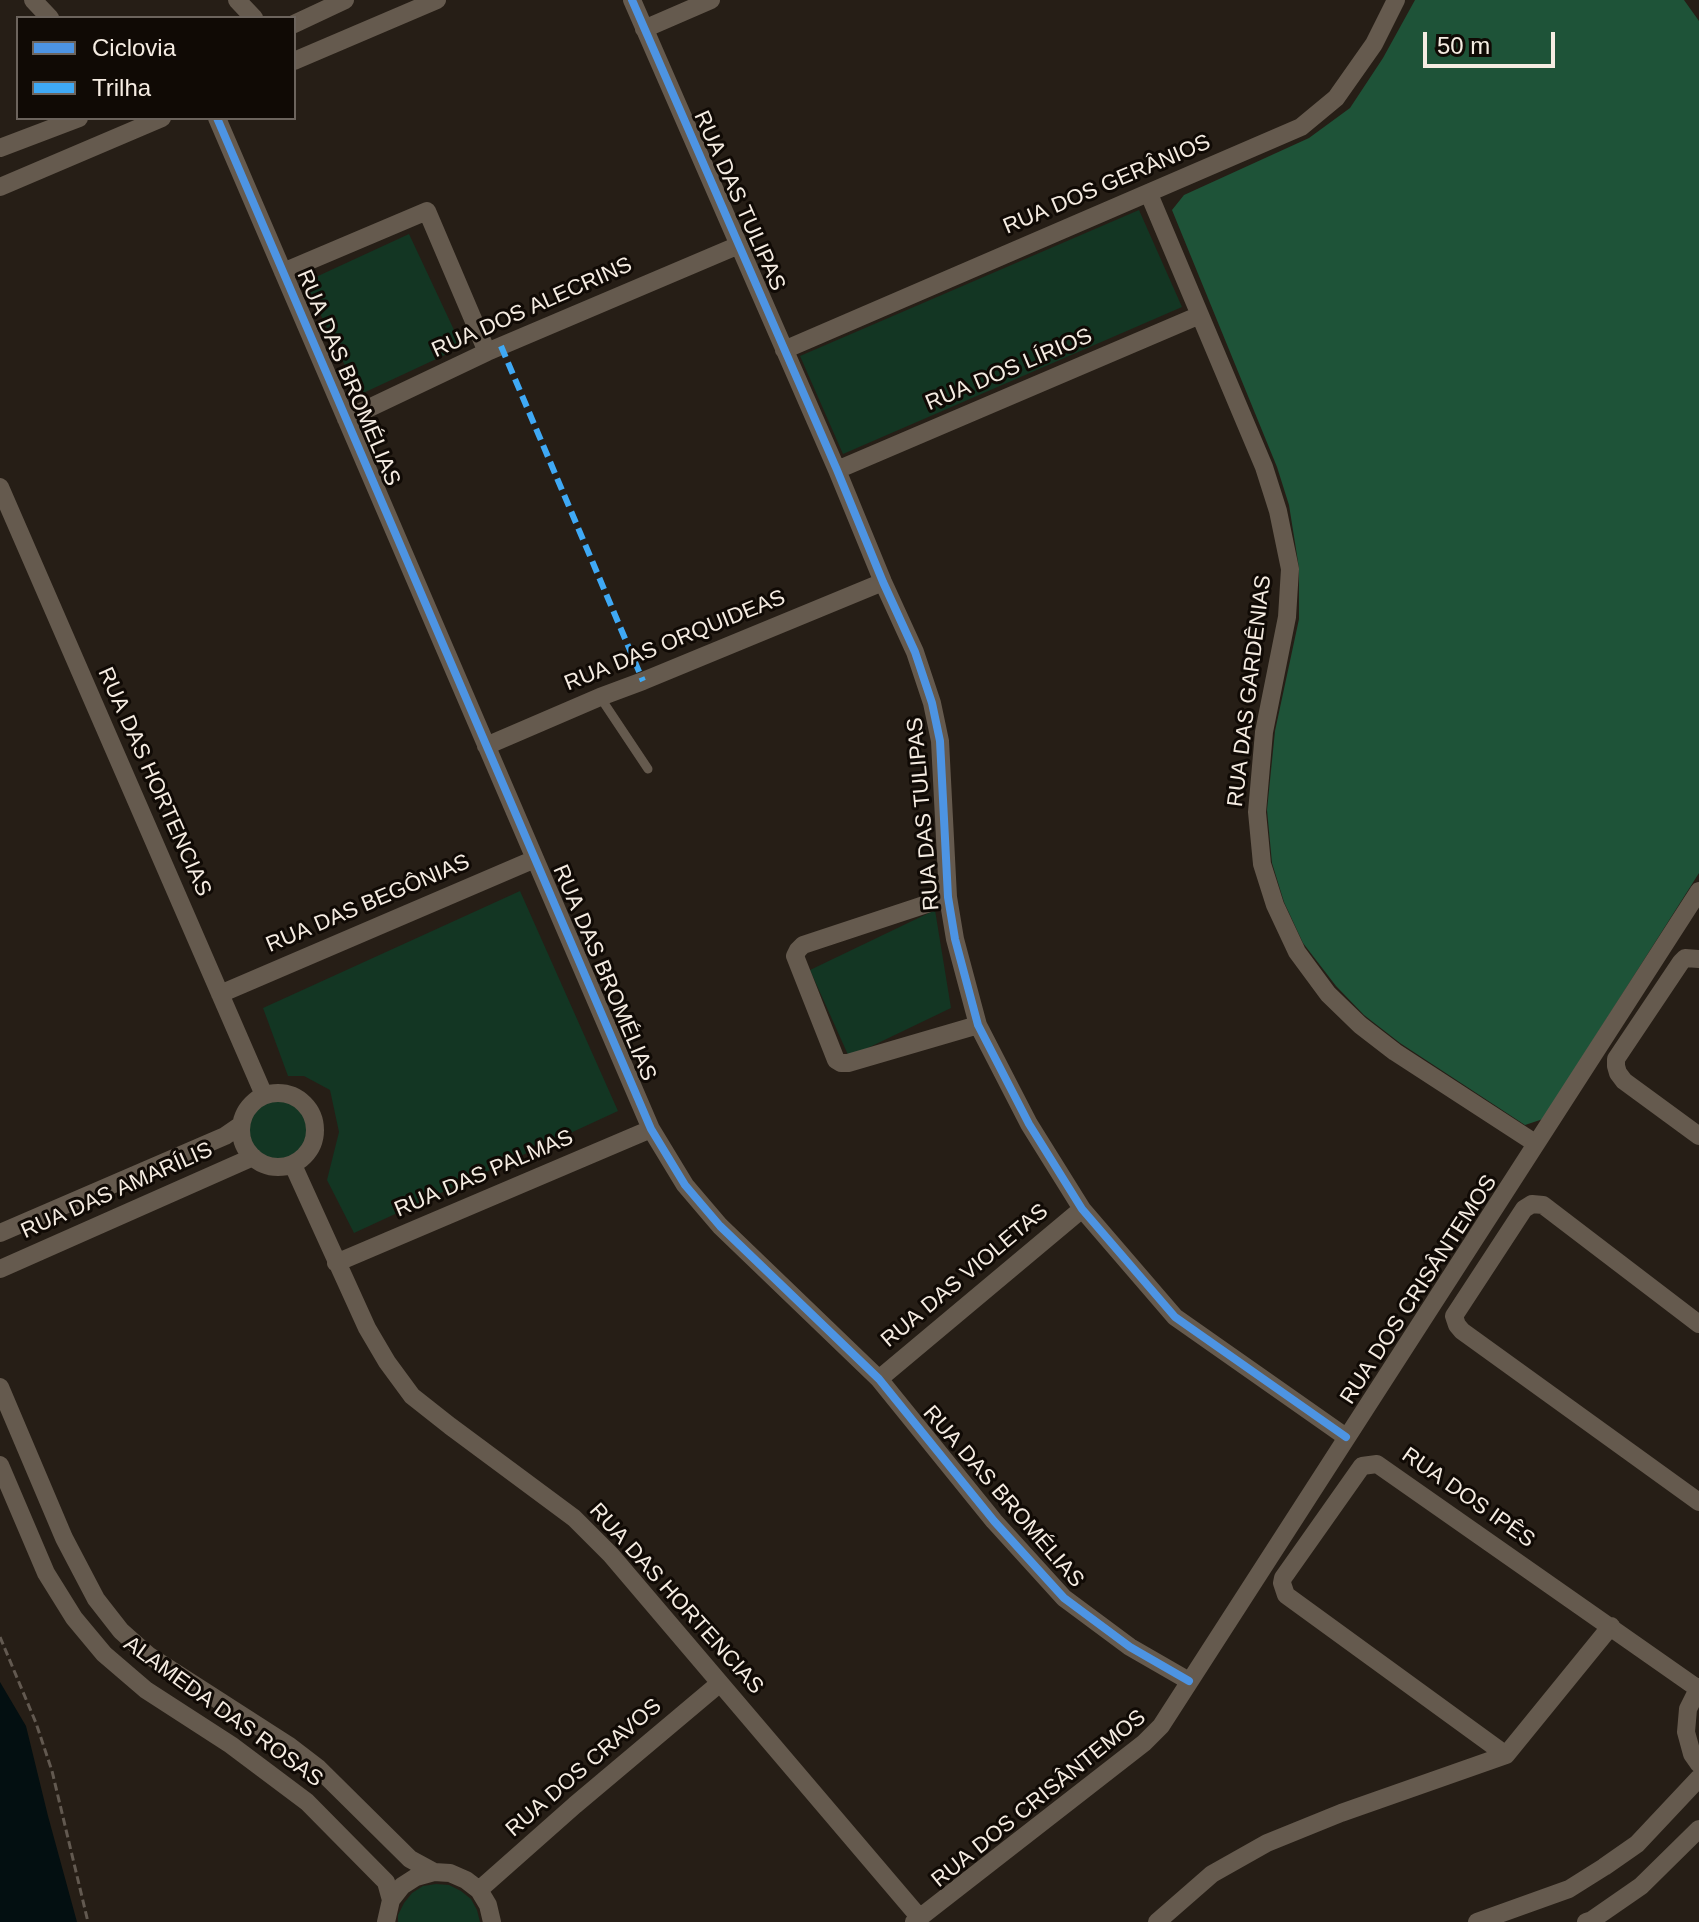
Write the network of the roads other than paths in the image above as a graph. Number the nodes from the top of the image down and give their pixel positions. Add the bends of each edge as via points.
1 (33, 0) edge
2 (237, 0) edge
3 (345, 0) edge
4 (437, 0) edge
5 (632, 0) edge
6 (711, 0) edge
7 (1396, 0) edge
8 (48, 16) edge
9 (252, 16) edge
10 (296, 23) edge
11 (644, 29) junction
12 (296, 60) edge
13 (74, 120) edge
14 (157, 120) edge
15 (218, 120) edge
16 (0, 148) edge
17 (0, 187) edge
18 (1149, 194) junction
19 (739, 245) junction
20 (283, 272) junction
21 (1200, 315) junction
22 (784, 350) junction
23 (487, 352) junction
24 (346, 419) junction
25 (837, 470) junction
26 (0, 487) edge
27 (883, 582) junction
28 (600, 697) junction
29 (486, 746) junction
30 (648, 769) dead end
31 (535, 859) junction
32 (1699, 891) edge
33 (948, 897) junction
34 (1699, 959) edge
35 (220, 994) junction
36 (978, 1025) junction
37 (264, 1095) junction
38 (241, 1125) junction
39 (651, 1129) junction
40 (1699, 1136) edge
41 (1535, 1143) junction
42 (253, 1157) junction
43 (293, 1165) junction
44 (1082, 1209) junction
45 (0, 1233) edge
46 (336, 1263) junction
47 (0, 1269) edge
48 (1699, 1324) edge
49 (879, 1379) junction
50 (0, 1387) edge
51 (1346, 1437) junction
52 (0, 1465) edge
53 (1699, 1502) edge
54 (1611, 1626) junction
55 (1189, 1681) junction
56 (720, 1683) junction
57 (1698, 1688) edge
58 (1506, 1755) junction
59 (1699, 1764) edge
60 (1699, 1778) edge
61 (1699, 1829) edge
62 (434, 1872) junction
63 (479, 1890) junction
64 (391, 1900) junction
65 (917, 1920) edge
66 (386, 1922) edge
67 (492, 1922) edge
68 (1157, 1922) edge
69 (1477, 1922) edge
70 (1586, 1922) edge

1 - 8 street
2 - 9 street
3 - 10 street
4 - 12 street
5 - 11 street, RUA DAS TULIPAS
6 - 11 street
7 - 18 street, RUA DOS GERÂNIOS via 1374,44 1336,98 1301,127
11 - 19 street, RUA DAS TULIPAS
13 - 16 street
14 - 17 street
15 - 20 street, RUA DAS BROMÉLIAS
18 - 21 street, RUA DAS GARDÊNIAS
18 - 22 street, RUA DOS GERÂNIOS
19 - 22 street, RUA DAS TULIPAS
19 - 23 street, RUA DOS ALECRINS
20 - 23 street via 427,211
20 - 24 street, RUA DAS BROMÉLIAS
21 - 25 street, RUA DOS LÍRIOS
21 - 41 street, RUA DAS GARDÊNIAS via 1264,467 1290,569 1257,812 1262,864 1275,905 1297,952 1360,1025
22 - 25 street, RUA DAS TULIPAS
23 - 24 street, RUA DOS ALECRINS
24 - 29 street, RUA DAS BROMÉLIAS
25 - 27 street, RUA DAS TULIPAS
26 - 35 street, RUA DAS HORTENCIAS
27 - 28 street, RUA DAS ORQUIDEAS
27 - 33 street, RUA DAS TULIPAS via 915,652 935,716
28 - 29 street, RUA DAS ORQUIDEAS
28 - 30 lane
29 - 31 street, RUA DAS BROMÉLIAS
31 - 35 street, RUA DAS BEGÔNIAS
31 - 39 street, RUA DAS BROMÉLIAS
32 - 41 street, RUA DOS CRISÂNTEMOS
33 - 36 street, RUA DAS TULIPAS
33 - 36 street via 803,945 795,956 841,1063
34 - 40 street via 1681,962 1616,1059 1624,1081
35 - 37 street, RUA DAS HORTENCIAS
36 - 44 street, RUA DAS TULIPAS via 1029,1124
37 - 38 street via 249,1107
37 - 43 street via 290,1094 310,1110 315,1122 312,1147
38 - 42 street
38 - 45 street, RUA DAS AMARÍLIS
39 - 46 street, RUA DAS PALMAS
39 - 49 street, RUA DAS BROMÉLIAS via 685,1185 720,1226
41 - 51 street, RUA DOS CRISÂNTEMOS
42 - 43 street via 272,1167
42 - 47 street, RUA DAS AMARÍLIS
43 - 46 street, RUA DAS HORTENCIAS
44 - 49 street, RUA DAS VIOLETAS
44 - 51 street, RUA DAS TULIPAS via 1175,1317
46 - 56 street, RUA DAS HORTENCIAS via 380,1351 412,1396 574,1518
48 - 53 street via 1543,1205 1532,1204 1454,1316 1462,1331
49 - 55 street, RUA DAS BROMÉLIAS via 1064,1598 1130,1647
50 - 62 street, ALAMEDA DAS ROSAS via 64,1538 96,1599 121,1631 148,1655 298,1752 410,1859
51 - 55 street, RUA DOS CRISÂNTEMOS
52 - 64 street, ALAMEDA DAS ROSAS via 46,1573 104,1654 146,1690 307,1802 386,1882
54 - 57 street, RUA DOS IPÊS
54 - 58 street
54 - 58 street, RUA DOS IPÊS via 1377,1464 1358,1469 1283,1578 1286,1595
55 - 65 street, RUA DOS CRISÂNTEMOS via 1144,1743
56 - 63 street, RUA DOS CRAVOS
56 - 65 street, RUA DAS HORTENCIAS
57 - 59 street via 1688,1709 1686,1732
58 - 68 street via 1267,1843 1212,1874
60 - 69 street via 1637,1844 1604,1867 1569,1889
61 - 70 street via 1641,1886
62 - 63 street, ALAMEDA DAS ROSAS via 450,1873
62 - 64 street via 409,1881
63 - 67 street
64 - 66 street

